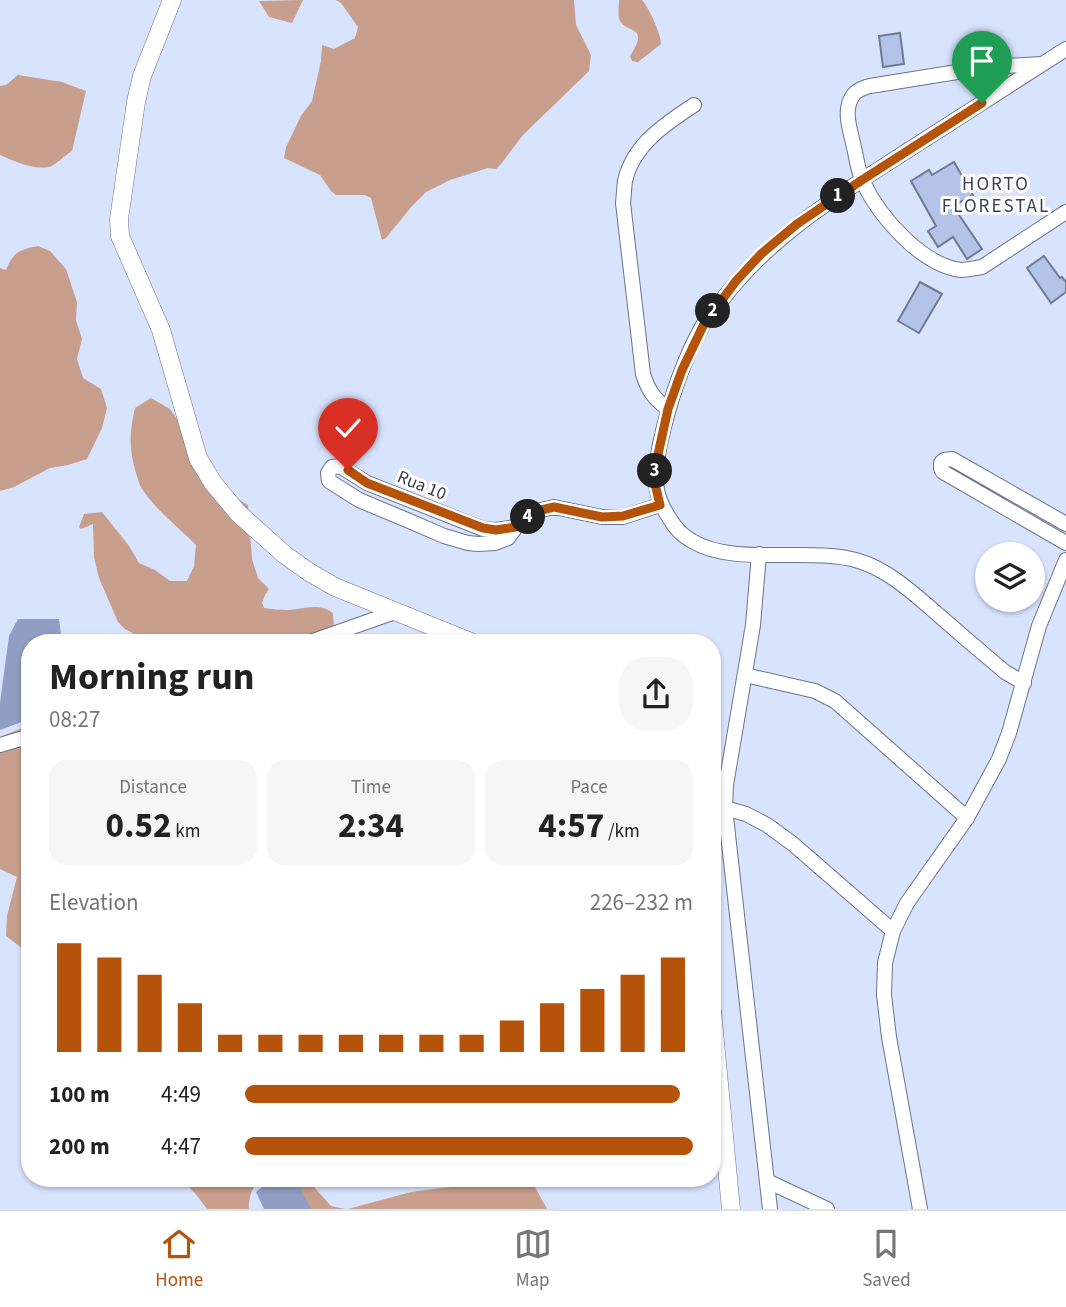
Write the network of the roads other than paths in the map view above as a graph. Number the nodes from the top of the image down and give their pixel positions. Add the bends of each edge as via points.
1 (172, 0) edge
2 (1066, 49) edge
3 (1042, 64) junction
4 (694, 106) dead end
5 (862, 180) junction
6 (1066, 212) edge
7 (668, 409) junction
8 (660, 505) junction
9 (1066, 524) edge
10 (516, 527) junction
11 (483, 528) junction
12 (1066, 543) edge
13 (478, 544) junction
14 (759, 554) junction
15 (1066, 559) edge
16 (395, 612) junction
17 (333, 634) edge
18 (451, 634) edge
19 (745, 675) junction
20 (1024, 683) junction
21 (21, 739) edge
22 (0, 745) edge
23 (725, 808) junction
24 (967, 818) junction
25 (893, 931) junction
26 (721, 1105) edge
27 (767, 1181) junction
28 (731, 1209) edge
29 (770, 1209) edge
30 (827, 1209) edge
31 (919, 1209) edge

1 - 16 street via 142,76 119,219 120,236 161,330 198,458 237,513 285,555 335,587
2 - 3 street
3 - 5 street
3 - 5 street via 988,67 859,90 848,109 848,121
4 - 7 street via 642,145 625,180 623,203 643,374 655,400
5 - 6 street via 906,240 943,265 960,270 982,267
5 - 7 street via 797,224 736,281 704,324
7 - 8 street via 655,468
8 - 10 street, Rua 10 via 602,517 554,507 537,511
8 - 14 street via 675,528 693,541 714,550
9 - 12 street via 952,459 941,463 943,472
10 - 11 street, Rua 10
10 - 13 street, Rua 10 via 508,538
11 - 13 street
11 - 13 street, Rua 10 via 367,483 341,466 328,473 332,485 359,500 444,536
14 - 19 street
14 - 20 street via 828,555 883,571 1005,673
15 - 20 street via 1039,626
16 - 17 street
16 - 18 street
19 - 23 street
19 - 24 street via 815,691 835,701
20 - 24 street via 999,759
21 - 22 street
23 - 25 street via 746,814 784,837
23 - 27 street
24 - 25 street via 907,903
25 - 31 street via 884,995
26 - 28 street
27 - 29 street
27 - 30 street

